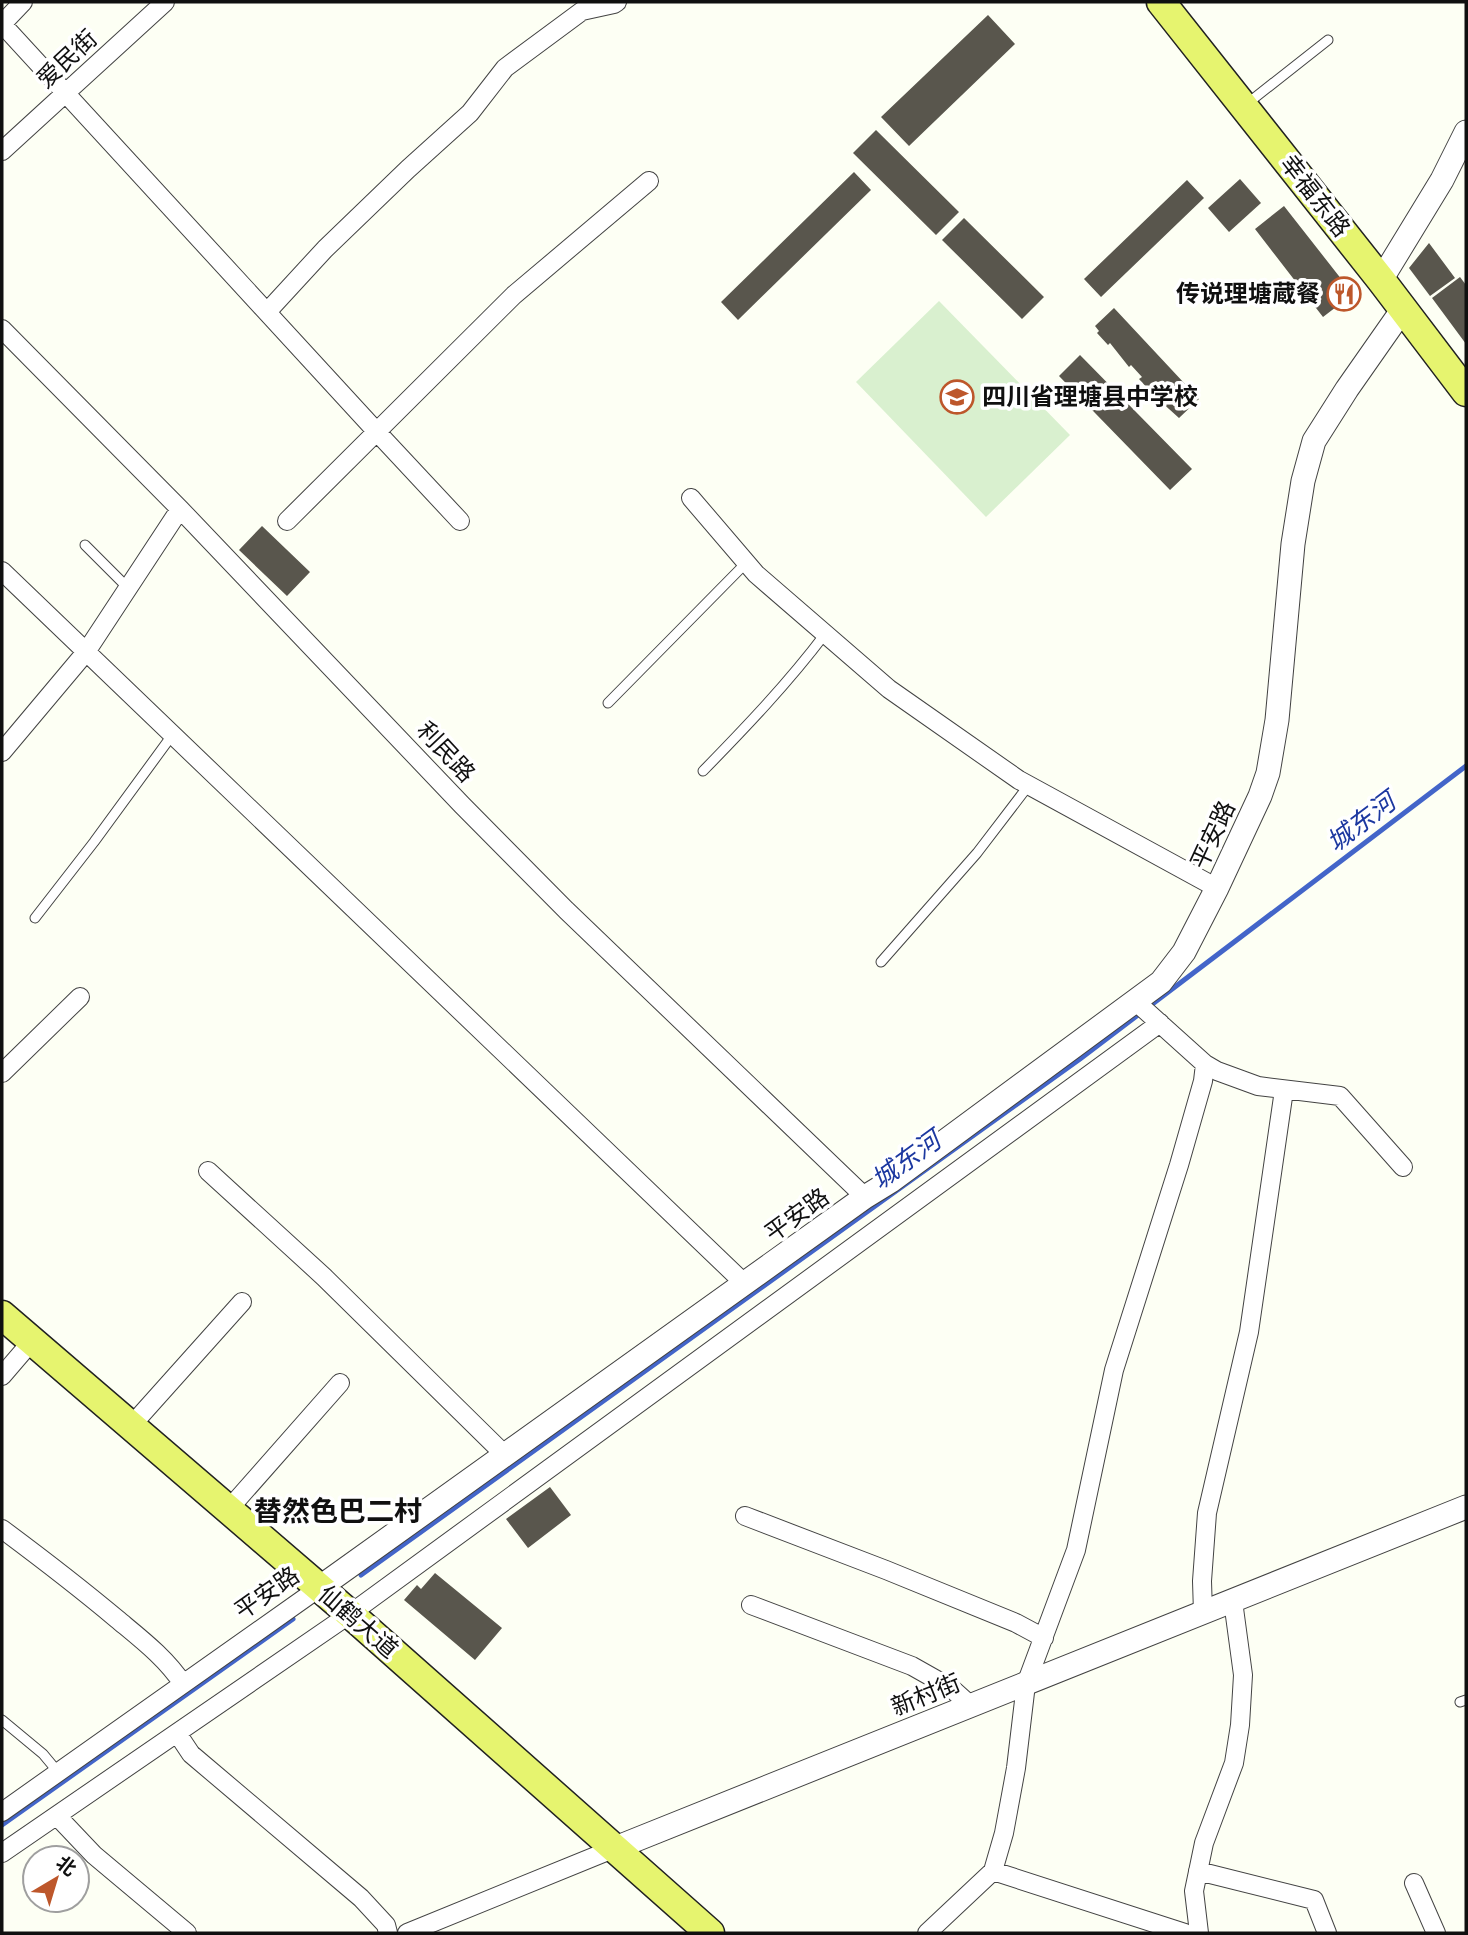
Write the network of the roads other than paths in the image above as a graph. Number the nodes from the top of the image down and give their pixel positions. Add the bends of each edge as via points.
1 (23, 2) edge
2 (165, 2) edge
3 (617, 2) edge
4 (1161, 2) edge
5 (1328, 40) dead end
6 (67, 93) junction
7 (1243, 106) junction
8 (1466, 132) edge
9 (2, 151) edge
10 (649, 181) dead end
11 (1381, 280) junction
12 (1403, 309) junction
13 (267, 312) junction
14 (2, 330) edge
15 (1466, 392) edge
16 (376, 431) junction
17 (691, 498) dead end
18 (180, 509) junction
19 (287, 521) dead end
20 (460, 521) dead end
21 (85, 545) dead end
22 (746, 563) junction
23 (2, 571) edge
24 (128, 588) junction
25 (825, 634) junction
26 (86, 652) junction
27 (608, 703) dead end
28 (173, 734) junction
29 (2, 752) edge
30 (703, 771) dead end
31 (1029, 785) junction
32 (1217, 888) junction
33 (35, 918) dead end
34 (881, 962) dead end
35 (80, 997) dead end
36 (1146, 1010) junction
37 (1205, 1064) junction
38 (2, 1073) edge
39 (1284, 1090) junction
40 (1403, 1167) dead end
41 (208, 1171) dead end
42 (865, 1197) junction
43 (745, 1284) junction
44 (242, 1302) dead end
45 (2, 1315) edge
46 (32, 1341) junction
47 (2, 1376) edge
48 (341, 1383) dead end
49 (131, 1426) junction
50 (505, 1455) junction
51 (1466, 1507) edge
52 (228, 1510) junction
53 (745, 1516) dead end
54 (2, 1529) edge
55 (319, 1588) junction
56 (1233, 1601) junction
57 (751, 1605) dead end
58 (1203, 1613) junction
59 (350, 1614) junction
60 (1044, 1638) junction
61 (183, 1684) junction
62 (1026, 1684) junction
63 (971, 1706) junction
64 (2, 1720) edge
65 (177, 1733) junction
66 (58, 1772) junction
67 (2, 1812) edge
68 (57, 1816) junction
69 (613, 1849) junction
70 (2, 1853) edge
71 (993, 1871) junction
72 (1198, 1871) junction
73 (1414, 1883) dead end
74 (431, 1929) edge
75 (187, 1933) edge
76 (388, 1933) edge
77 (407, 1933) edge
78 (710, 1933) edge
79 (927, 1933) edge
80 (1185, 1933) edge
81 (1199, 1933) edge
82 (1327, 1933) edge
83 (1436, 1933) edge

1 - 6 street via 2,24
2 - 6 street, 爱民街
3 - 13 street via 582,11 505,68 470,113 325,249
4 - 7 main road, 幸福东路
5 - 7 lane
6 - 9 street, 爱民街
6 - 13 street
7 - 11 main road, 幸福东路
8 - 11 street
10 - 16 street via 514,295
11 - 12 main road, 幸福东路
12 - 15 main road, 幸福东路
12 - 32 street, 平安路 via 1320,430 1309,455 1293,544 1273,748 1260,796
13 - 16 street
14 - 18 street, 利民路
16 - 19 street
16 - 20 street
17 - 22 street
18 - 24 street
18 - 42 street, 利民路 via 556,901
21 - 24 lane
22 - 25 street
22 - 27 lane
23 - 26 street
24 - 26 street
25 - 30 lane via 774,697
25 - 31 street via 889,689
26 - 28 street
26 - 29 street
28 - 33 lane
28 - 43 street
31 - 32 street
31 - 34 lane via 977,853
32 - 36 street, 平安路 via 1184,952
35 - 38 street
36 - 37 street
36 - 42 street, 平安路
36 - 59 street
37 - 39 street via 1258,1086
37 - 60 street via 1179,1165 1114,1370 1076,1550
39 - 40 street via 1340,1096
39 - 58 street via 1249,1332 1207,1513
41 - 50 street via 324,1277
42 - 43 street, 平安路
43 - 50 street, 平安路
44 - 49 street
45 - 46 main road, 仙鹤大道
46 - 47 street
46 - 49 main road, 仙鹤大道
48 - 52 street
49 - 52 main road, 仙鹤大道
50 - 55 street, 平安路
51 - 56 street, 新村街
52 - 55 main road, 仙鹤大道
53 - 60 street
54 - 61 street via 154,1650
55 - 59 main road, 仙鹤大道
55 - 61 street, 平安路
56 - 58 street, 新村街
56 - 72 street via 1243,1675 1240,1725 1234,1763
57 - 63 street via 912,1666 951,1688
58 - 62 street, 新村街
59 - 65 street
59 - 69 main road, 仙鹤大道
60 - 62 street
61 - 66 street, 平安路
62 - 63 street, 新村街
62 - 71 street via 1016,1768
63 - 69 street, 新村街
64 - 66 lane
65 - 68 street
65 - 76 street via 191,1754 361,1898
66 - 67 street, 平安路
68 - 70 street
68 - 75 street via 94,1855
69 - 74 street, 新村街
69 - 78 main road, 仙鹤大道
71 - 79 street
71 - 80 street
72 - 81 street via 1194,1891
72 - 82 street via 1314,1900
73 - 83 street
74 - 77 street, 新村街

